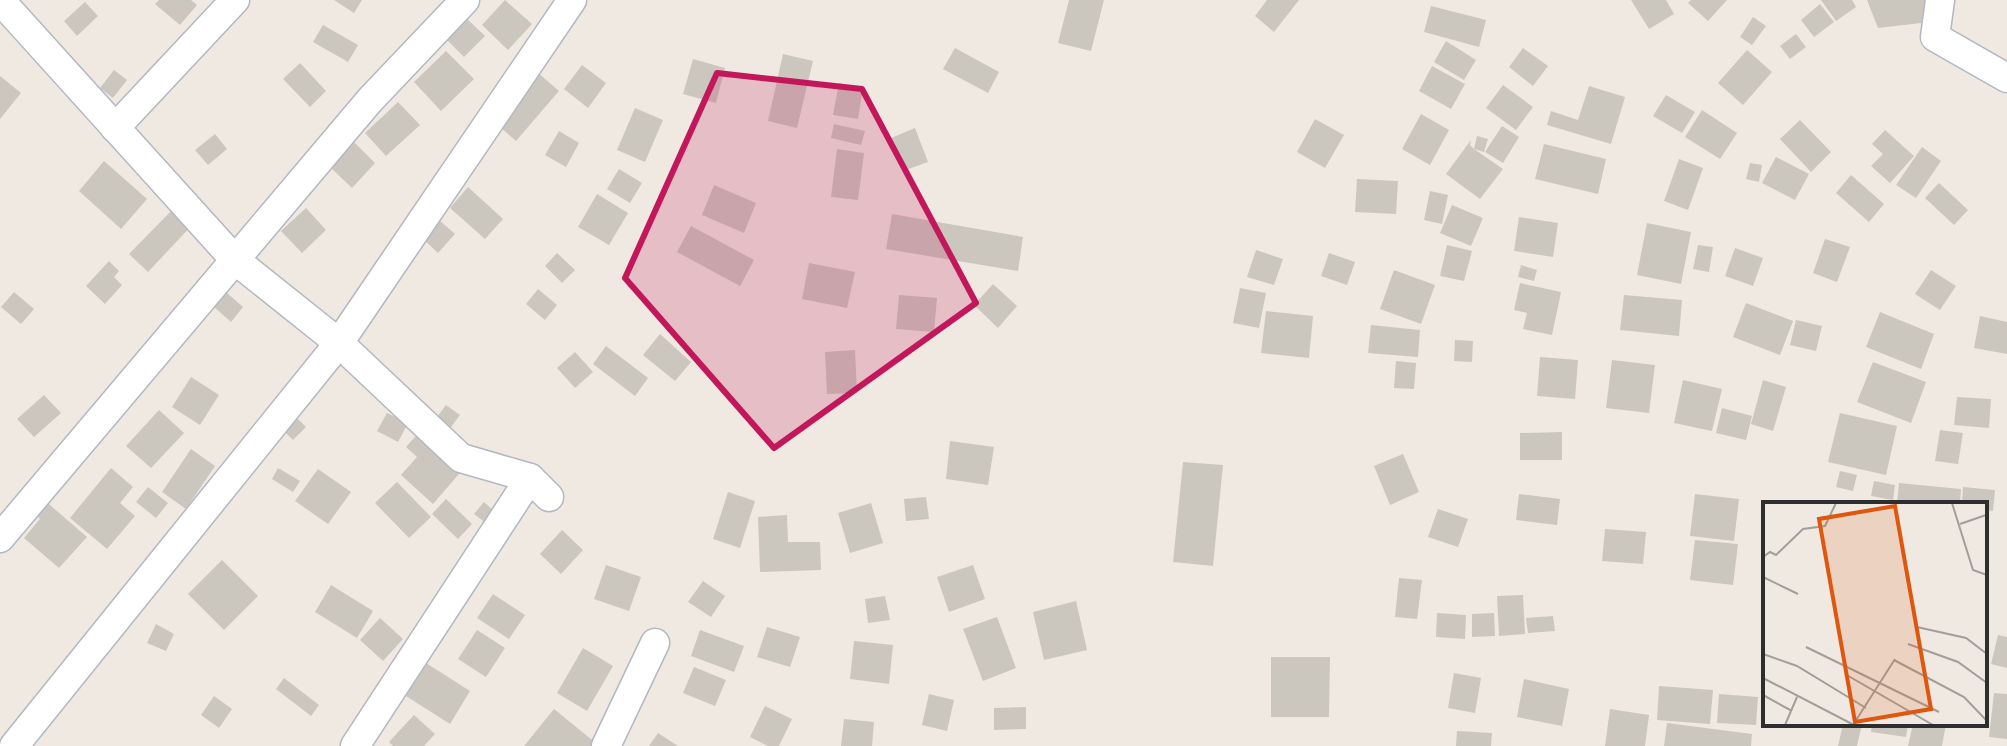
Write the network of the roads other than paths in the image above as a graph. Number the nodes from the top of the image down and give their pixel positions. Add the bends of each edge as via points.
1 (0, 0) edge
2 (235, 0) edge
3 (465, 0) edge
4 (572, 0) edge
5 (1940, 0) edge
6 (2007, 78) edge
7 (115, 128) junction
8 (235, 260) junction
9 (339, 343) junction
10 (0, 538) edge
11 (655, 643) dead end
12 (14, 746) edge
13 (355, 746) edge
14 (606, 746) edge

1 - 7 street
2 - 7 street
3 - 8 street via 370,100
4 - 9 street
5 - 6 street via 1935,37
7 - 8 street
8 - 9 street
8 - 10 street
9 - 12 street
9 - 13 street via 461,458 540,487
11 - 14 street

